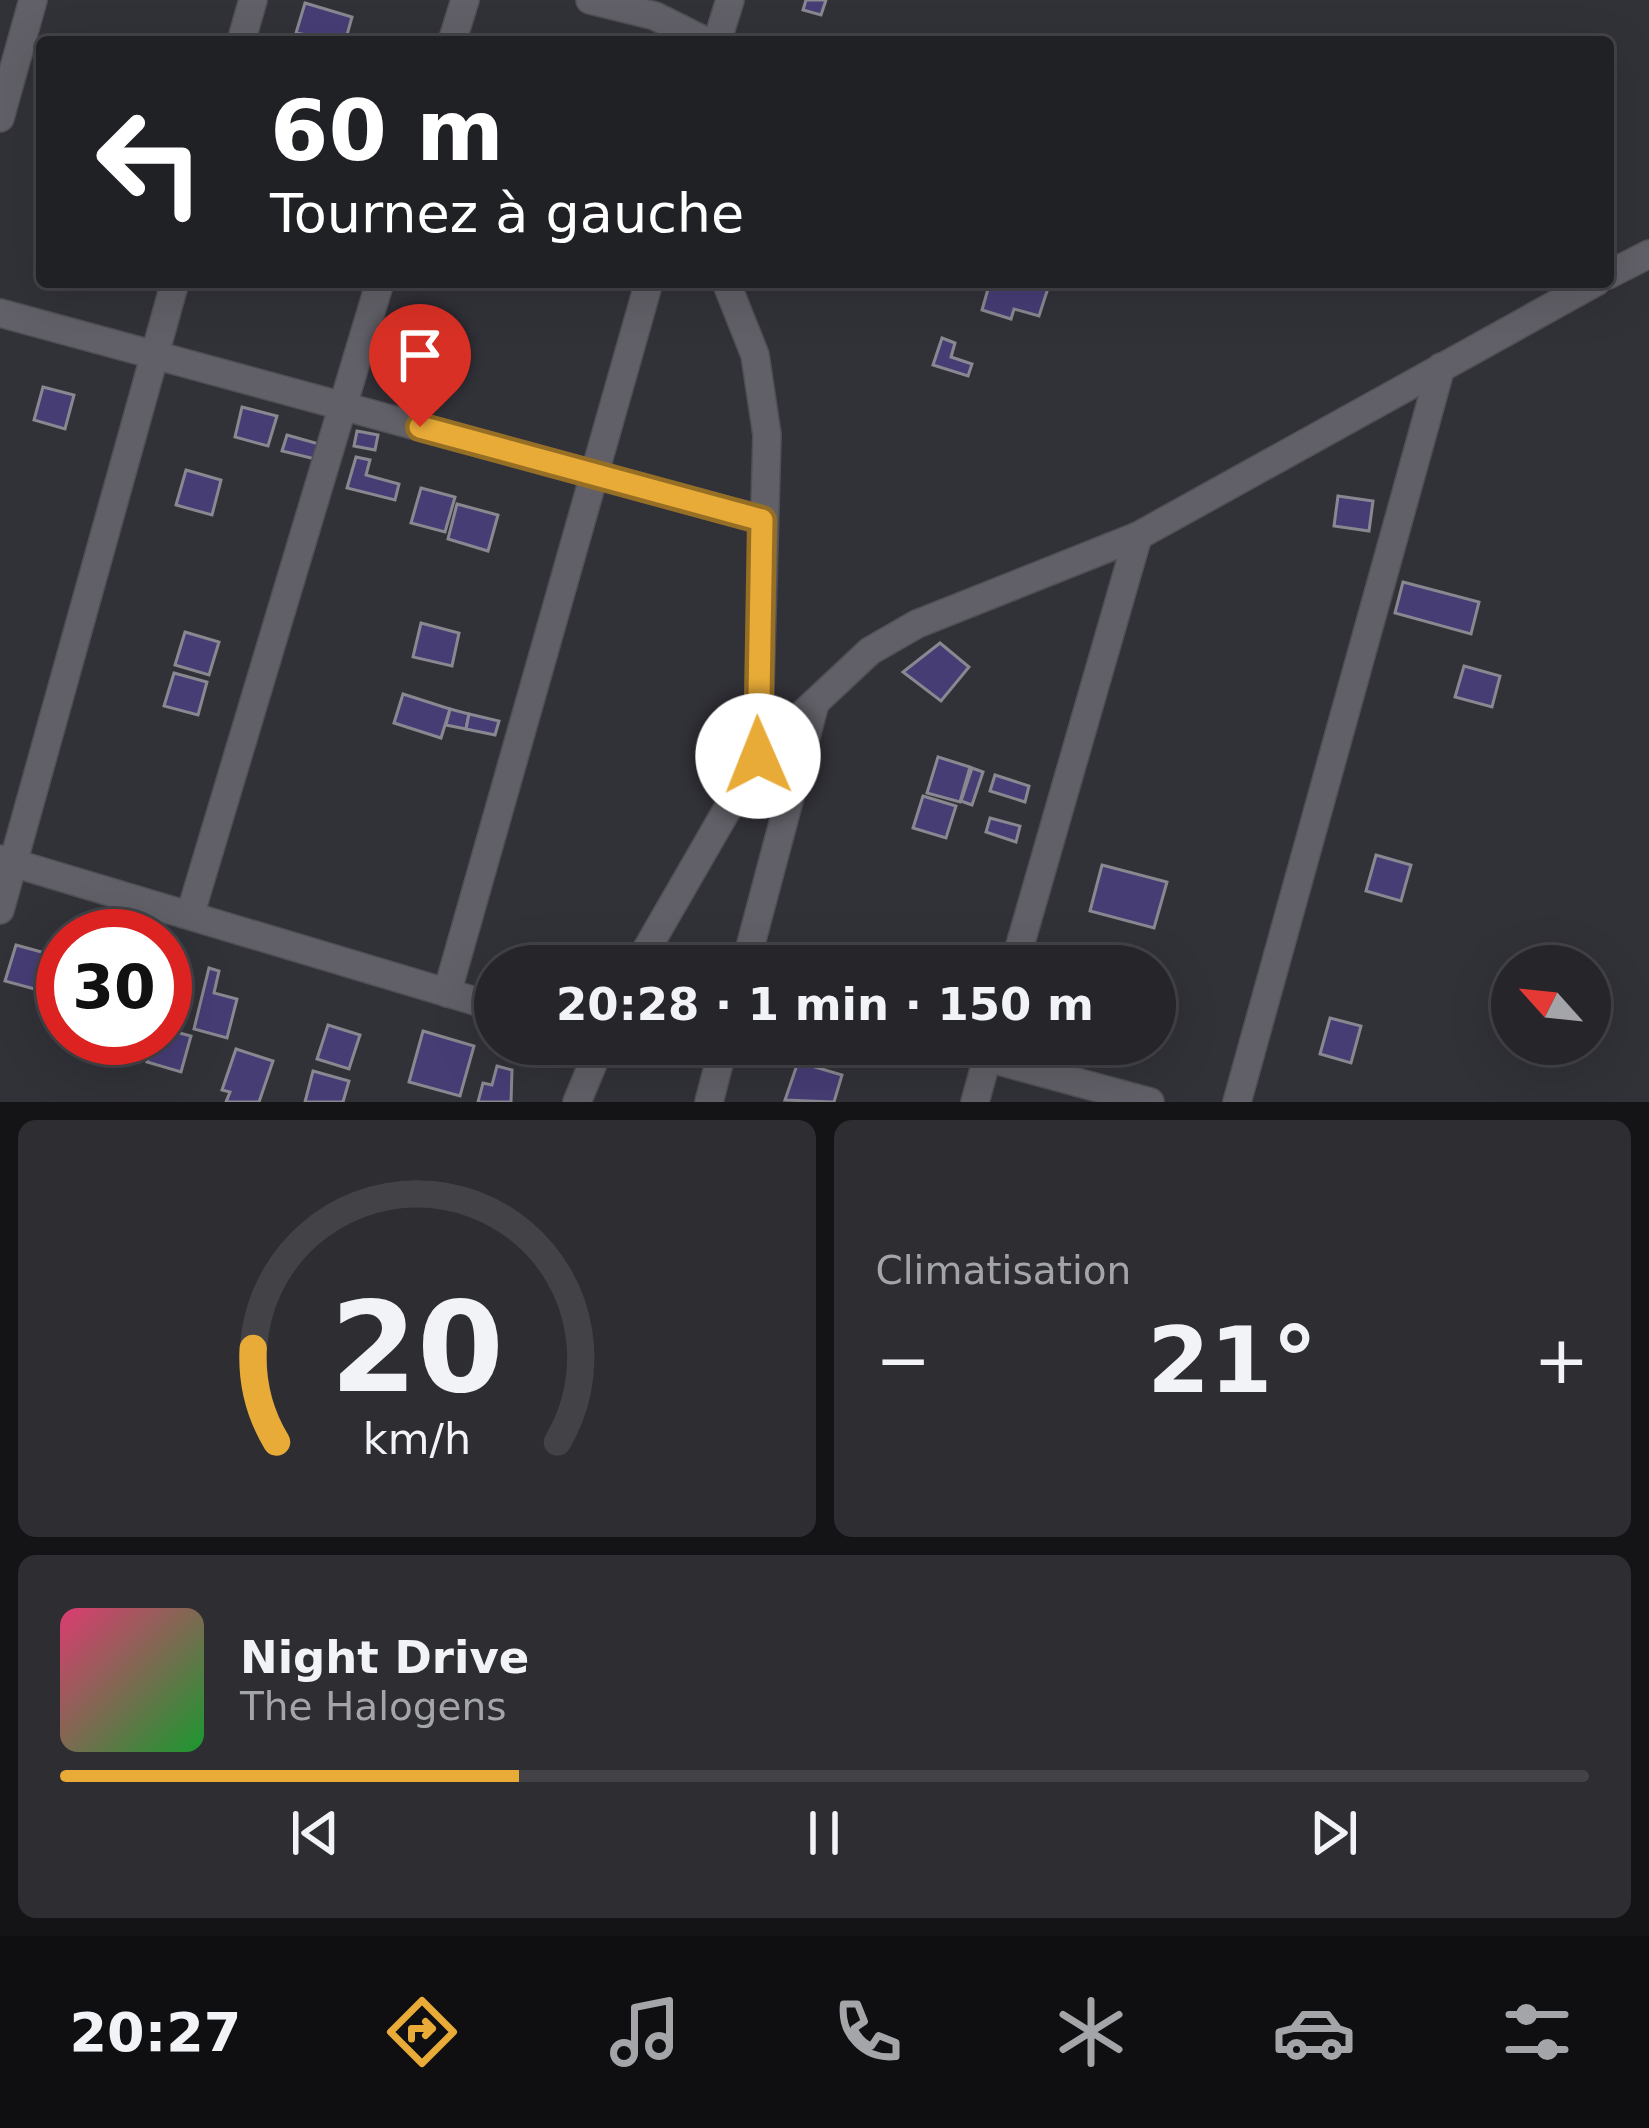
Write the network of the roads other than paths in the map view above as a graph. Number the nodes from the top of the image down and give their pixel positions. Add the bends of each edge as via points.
1 (33, 0) edge
2 (253, 0) edge
3 (465, 0) edge
4 (590, 0) edge
5 (730, 0) edge
6 (243, 36) edge
7 (454, 36) edge
8 (694, 36) edge
9 (719, 36) edge
10 (0, 118) edge
11 (1649, 254) edge
12 (1614, 272) edge
13 (173, 288) edge
14 (378, 288) edge
15 (647, 288) edge
16 (728, 288) edge
17 (1585, 288) edge
18 (0, 314) edge
19 (154, 355) junction
20 (1441, 367) junction
21 (343, 406) junction
22 (595, 474) junction
23 (762, 520) junction
24 (1138, 536) junction
25 (815, 703) junction
26 (758, 756) junction
27 (7, 861) edge
28 (170, 909) edge
29 (192, 909) edge
30 (0, 910) edge
31 (192, 916) edge
32 (650, 945) edge
33 (751, 945) edge
34 (1020, 945) edge
35 (447, 993) junction
36 (474, 1001) edge
37 (592, 1065) edge
38 (719, 1065) edge
39 (986, 1065) edge
40 (1034, 1065) edge
41 (577, 1102) edge
42 (709, 1102) edge
43 (975, 1102) edge
44 (1150, 1102) edge
45 (1237, 1102) edge

1 - 10 street
2 - 6 street
3 - 7 street
4 - 8 street via 655,16
5 - 9 street
11 - 12 street
13 - 19 street
14 - 21 street
15 - 22 street
16 - 23 street via 754,355 764,415
17 - 20 street
18 - 19 street
19 - 21 street
19 - 27 street
20 - 24 street
20 - 45 street
21 - 22 street
21 - 29 street
22 - 23 street
22 - 35 street
23 - 26 street
24 - 25 street via 917,624 870,651
24 - 34 street
25 - 26 street
25 - 33 street
26 - 32 street
27 - 28 street
27 - 30 street
31 - 35 street
35 - 36 street
37 - 41 street
38 - 42 street
39 - 43 street
40 - 44 street

